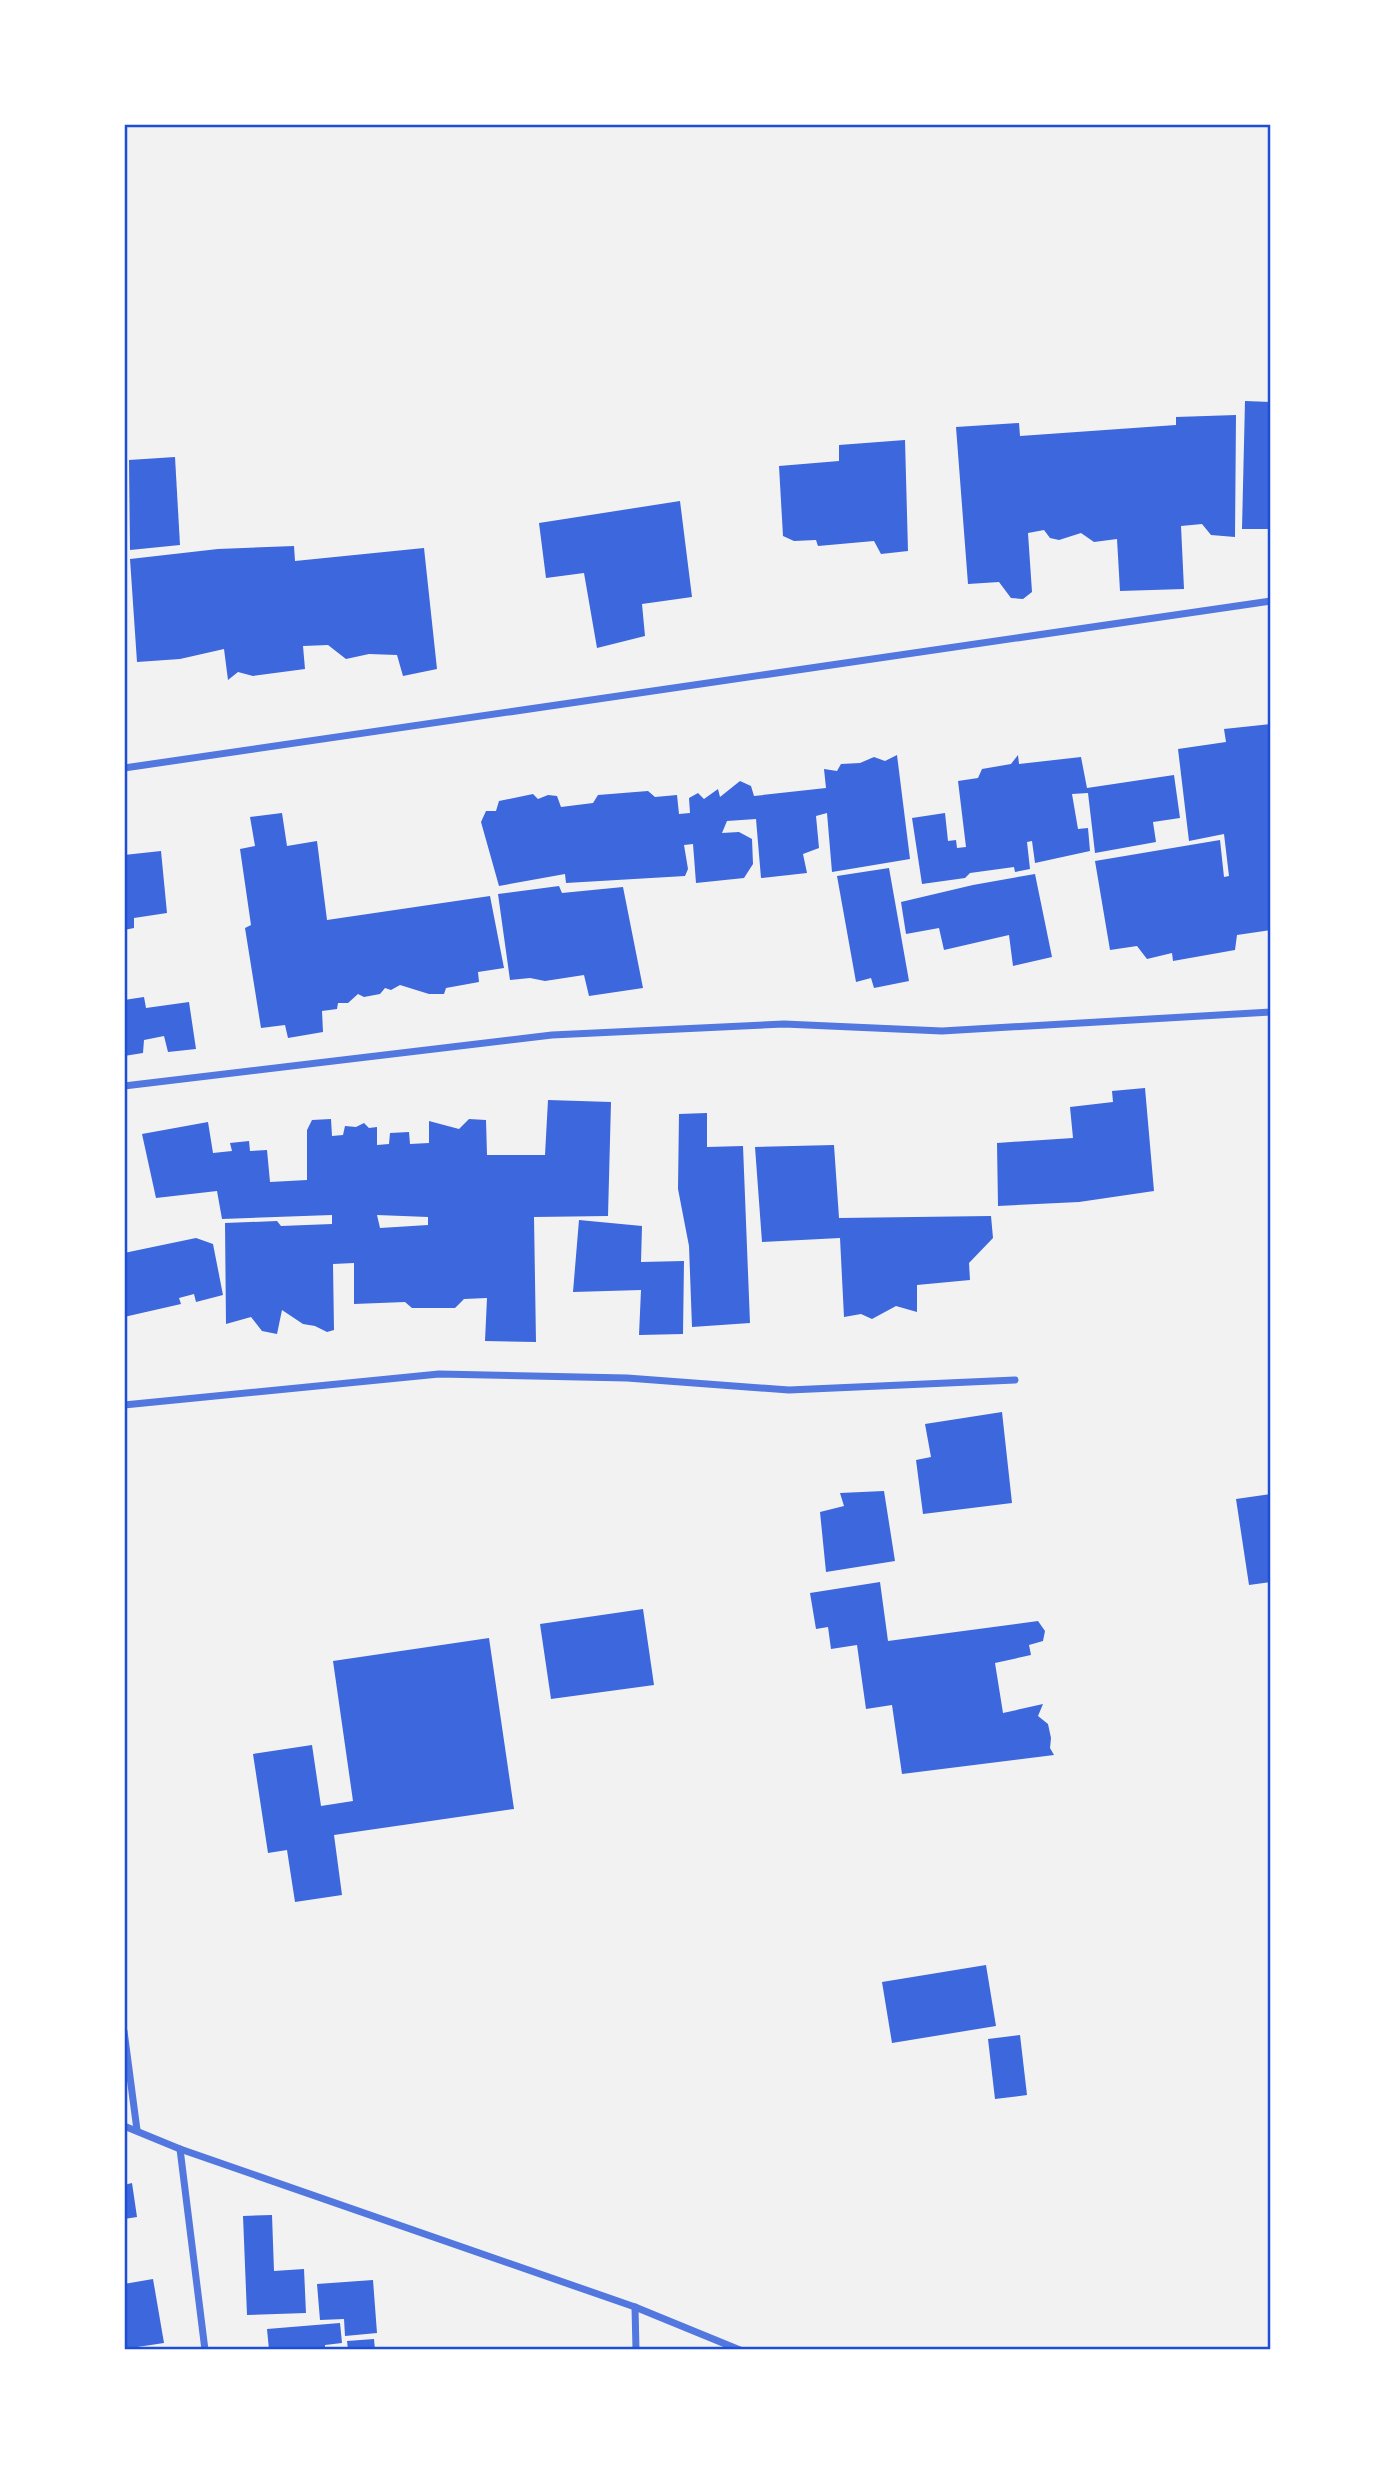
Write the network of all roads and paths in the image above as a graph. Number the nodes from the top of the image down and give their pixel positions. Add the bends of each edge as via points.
1 (1271, 601) edge
2 (124, 768) edge
3 (1271, 1012) edge
4 (124, 1086) edge
5 (1015, 1380) dead end
6 (124, 1405) edge
7 (124, 2031) edge
8 (124, 2126) edge
9 (137, 2130) junction
10 (180, 2149) junction
11 (635, 2307) junction
12 (205, 2350) edge
13 (636, 2350) edge
14 (740, 2350) edge

1 - 2 street
3 - 4 street via 942,1031 784,1024 552,1035
5 - 6 street via 789,1390 627,1378 439,1374
7 - 9 street
8 - 9 street
9 - 10 street
10 - 11 street
10 - 12 street
11 - 13 street
11 - 14 street

